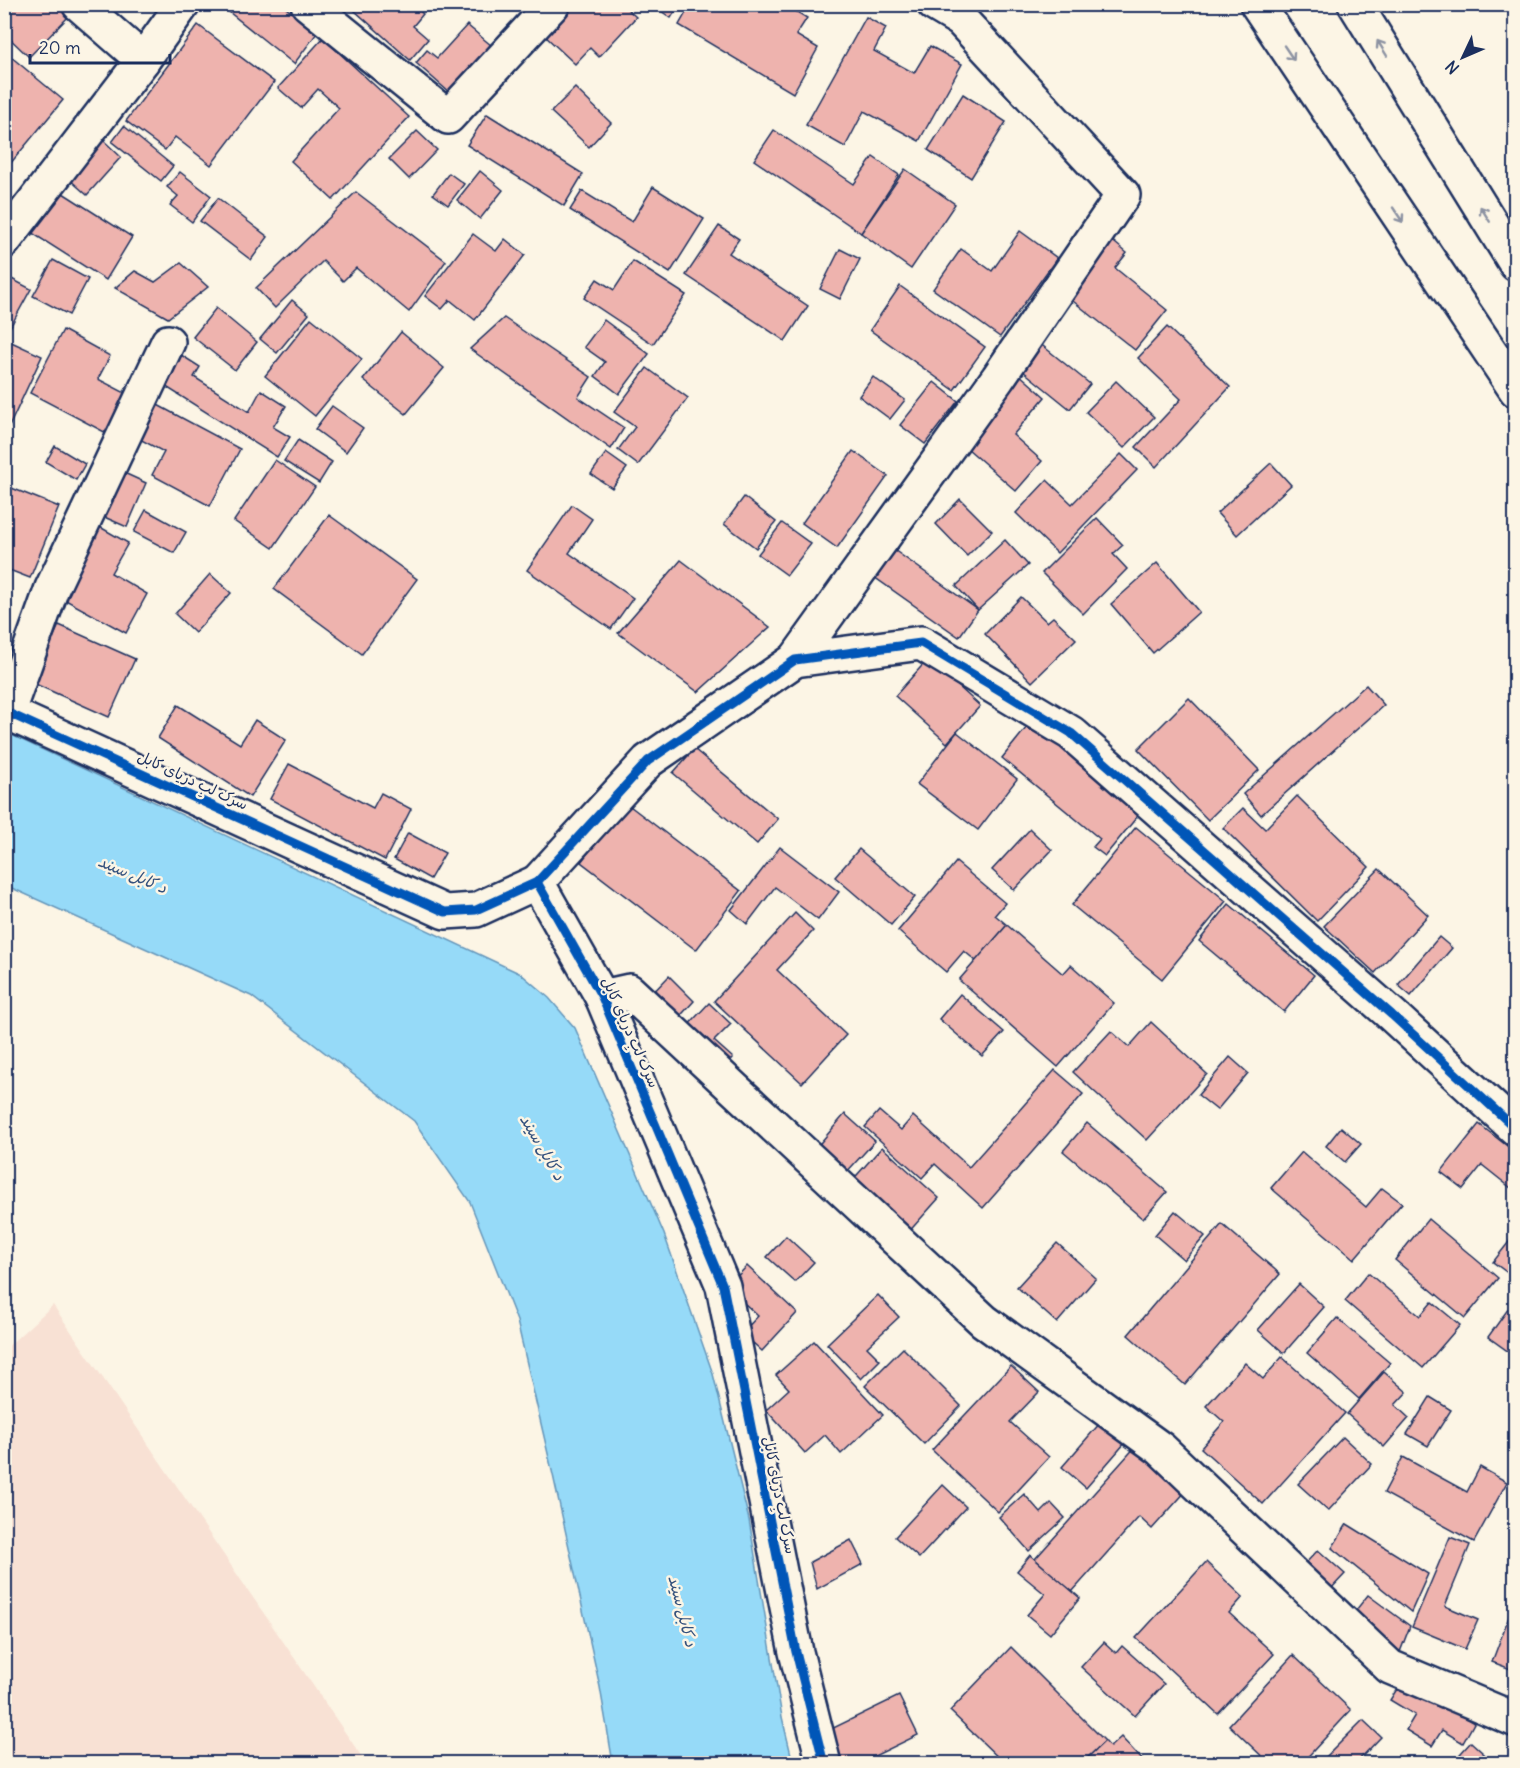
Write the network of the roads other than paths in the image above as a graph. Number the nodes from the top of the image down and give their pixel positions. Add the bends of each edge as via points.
1 (79, 4) edge
2 (183, 4) edge
3 (308, 4) edge
4 (553, 4) edge
5 (934, 4) edge
6 (1257, 4) edge
7 (1355, 4) edge
8 (143, 60) junction
9 (4, 241) edge
10 (1515, 264) edge
11 (168, 342) dead end
12 (1515, 390) edge
13 (795, 660) junction
14 (6, 711) edge
15 (537, 882) junction
16 (602, 997) junction
17 (1515, 1129) edge
18 (1515, 1720) edge
19 (824, 1764) edge

1 - 8 street
2 - 8 street
3 - 4 street via 448,117
5 - 13 street via 961,20 1123,195 998,378
6 -> 12 street
10 -> 7 street
8 - 9 street
11 - 14 street via 52,588
13 - 15 street via 648,761
13 - 17 street via 921,643 1071,733 1383,1007
14 - 15 street, سرک لبِ دریای کابل via 445,912 476,910
15 - 16 street, سرک لبِ دریای کابل
16 - 18 street via 629,991 984,1321 1161,1449 1390,1667
16 - 19 street, سرک لبِ دریای کابل via 723,1286 796,1652

